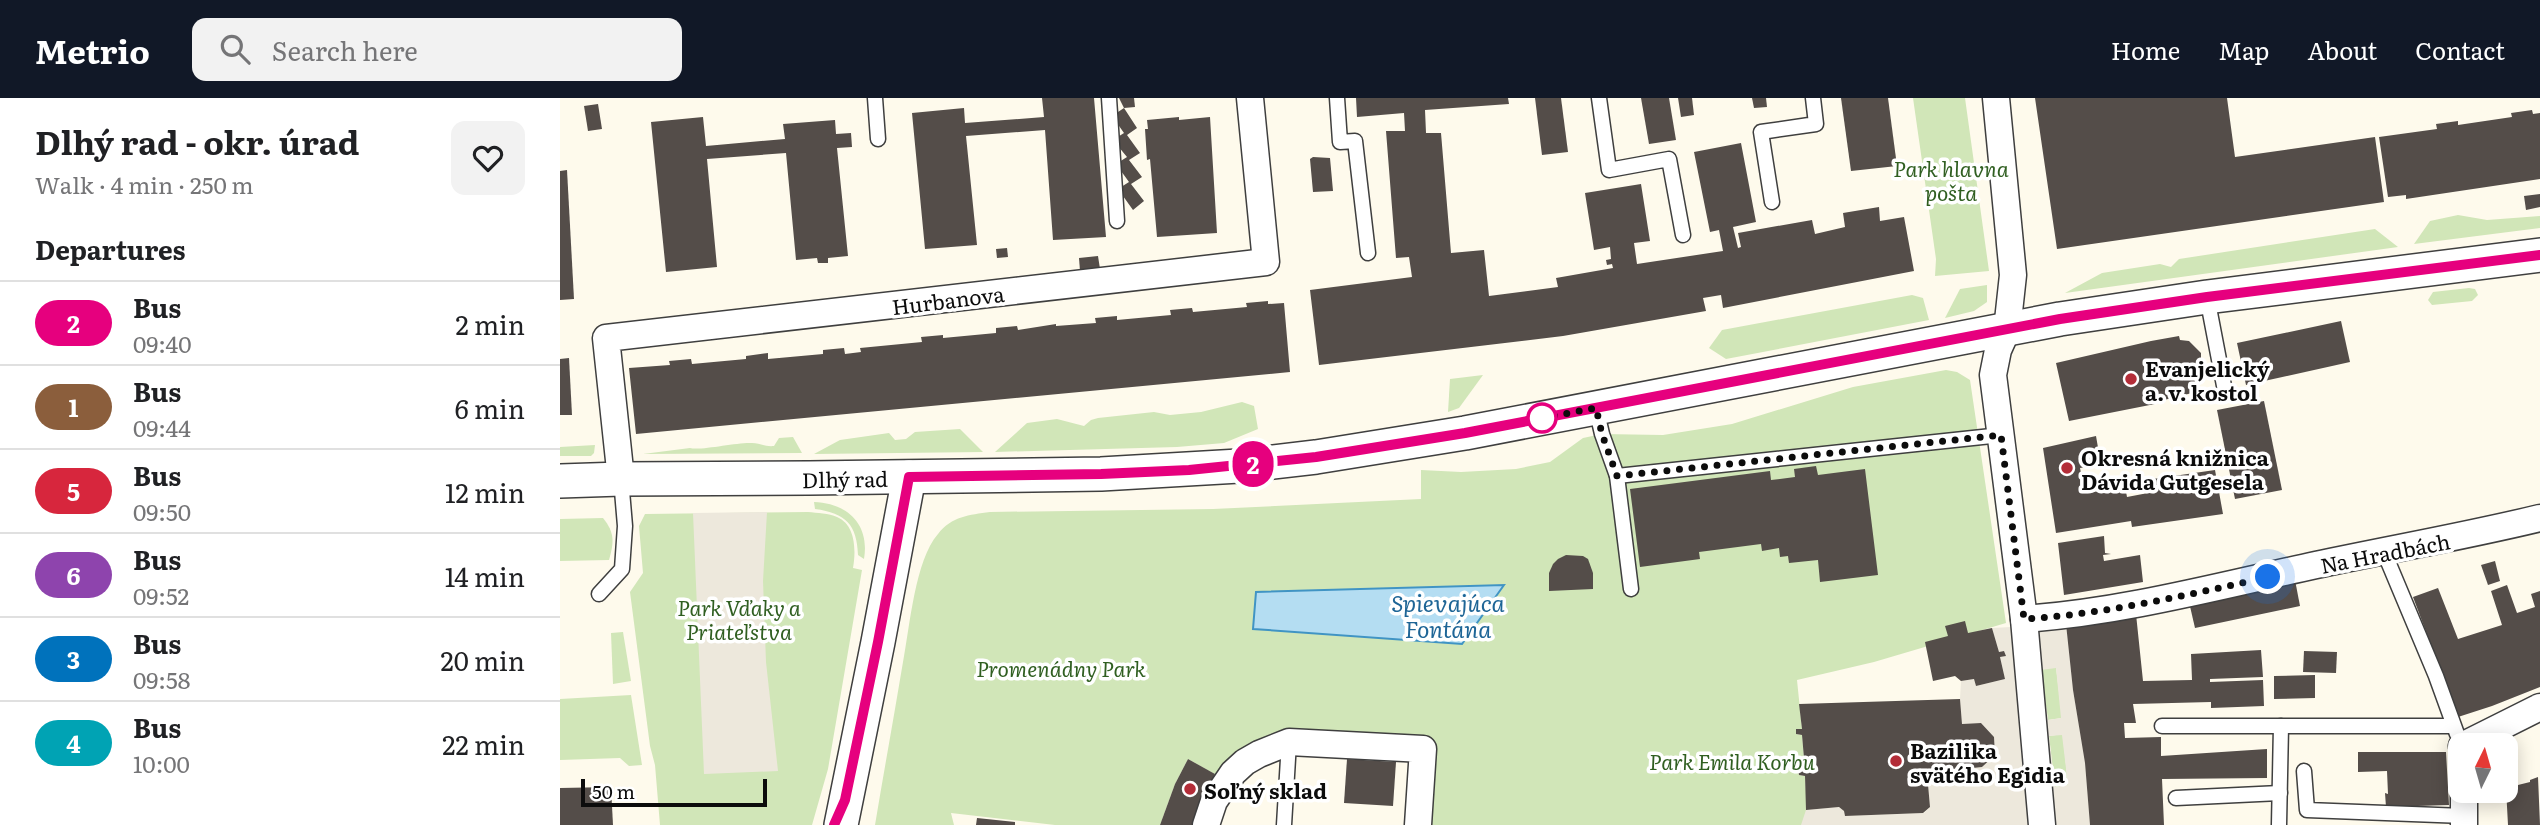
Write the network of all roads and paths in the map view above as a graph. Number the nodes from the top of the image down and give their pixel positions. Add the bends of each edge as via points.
1 (875, 98) edge
2 (1109, 98) edge
3 (1250, 98) edge
4 (1337, 98) edge
5 (1600, 98) edge
6 (1813, 98) edge
7 (1996, 98) edge
8 (878, 139) dead end
9 (1772, 202) dead end
10 (1117, 221) dead end
11 (1683, 235) dead end
12 (1368, 253) dead end
13 (2540, 255) edge
14 (2207, 297) junction
15 (2007, 330) junction
16 (2225, 391) dead end
17 (1596, 408) junction
18 (2001, 435) junction
19 (1617, 476) junction
20 (909, 477) junction
21 (621, 479) junction
22 (560, 481) edge
23 (2540, 518) edge
24 (2384, 552) junction
25 (1631, 589) dead end
26 (599, 594) dead end
27 (2024, 619) junction
28 (2540, 707) edge
29 (2162, 726) dead end
30 (2281, 726) junction
31 (2457, 733) edge
32 (2474, 733) edge
33 (2448, 738) edge
34 (1289, 742) junction
35 (2304, 771) dead end
36 (2280, 793) junction
37 (2176, 798) dead end
38 (2464, 811) edge
39 (841, 819) edge
40 (2039, 823) edge
41 (1206, 825) edge
42 (1284, 825) edge
43 (1418, 825) edge
44 (2280, 825) edge

1 - 8 lane
2 - 10 lane
3 - 21 street, Hurbanova via 1266,262 606,338
4 - 12 lane via 1340,142 1355,141
5 - 11 lane via 1609,170 1669,159
6 - 9 lane via 1816,124 1761,132
7 - 15 street via 2012,269
13 - 14 street, Dlhý rad
14 - 15 street, Dlhý rad
14 - 16 lane
15 - 17 street, Dlhý rad
15 - 18 street via 1993,375
17 - 19 lane
17 - 20 street, Dlhý rad via 1392,445 1239,466
18 - 19 lane
18 - 27 street
19 - 25 lane
20 - 21 street, Dlhý rad
20 - 39 street
21 - 22 street, Dlhý rad
21 - 26 lane via 622,569
23 - 24 street, Na Hradbách
24 - 27 street, Na Hradbách via 2136,604
24 - 31 lane
27 - 40 street
28 - 32 street
29 - 30 lane
30 - 33 lane
30 - 36 lane
34 - 41 street via 1259,754 1233,773 1214,801
34 - 42 lane
34 - 43 street via 1423,749
35 - 38 lane via 2307,810
36 - 37 lane
36 - 44 lane

